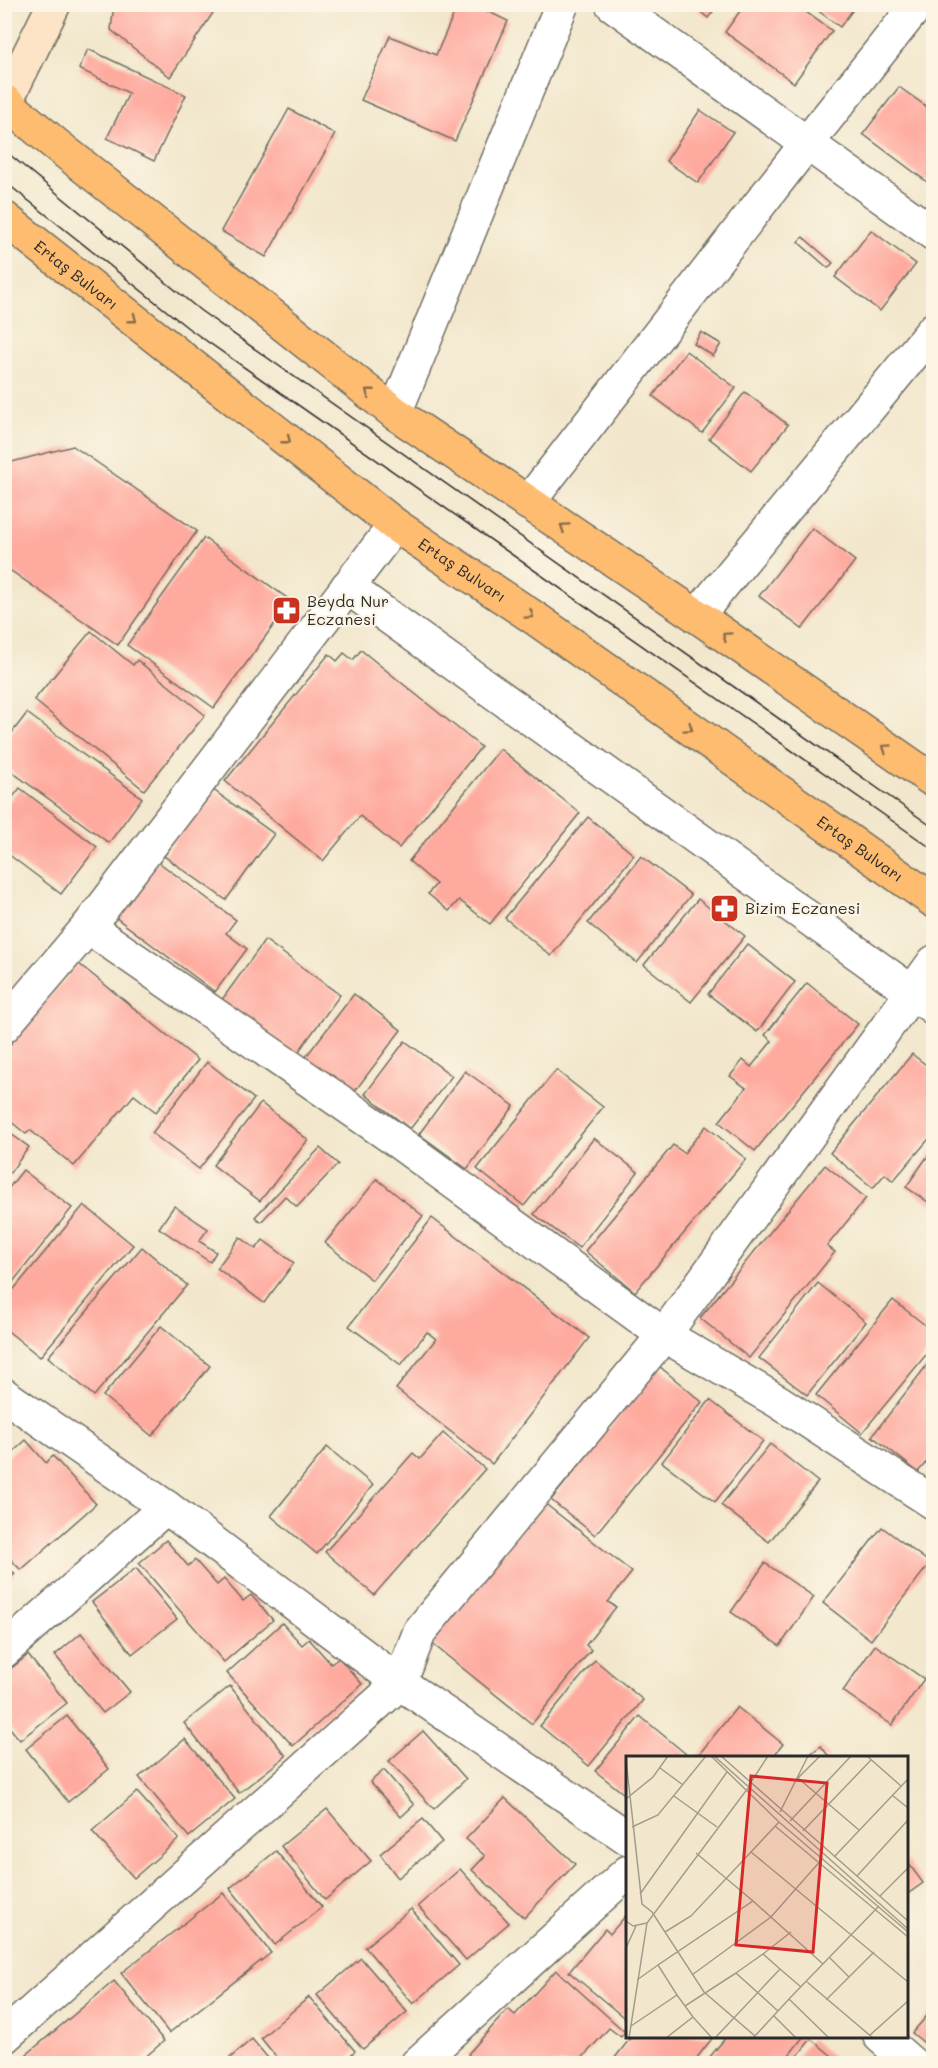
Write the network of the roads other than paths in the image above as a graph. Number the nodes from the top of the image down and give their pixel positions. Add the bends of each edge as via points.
1 (54, 4) edge
2 (562, 4) edge
3 (612, 4) edge
4 (918, 4) edge
5 (5, 102) edge
6 (807, 143) junction
7 (4, 218) edge
8 (933, 234) edge
9 (933, 329) edge
10 (395, 412) junction
11 (528, 503) junction
12 (395, 525) junction
13 (347, 587) junction
14 (697, 616) junction
15 (933, 781) edge
16 (933, 901) edge
17 (88, 927) junction
18 (933, 962) edge
19 (922, 1001) edge
20 (4, 1026) edge
21 (664, 1335) junction
22 (4, 1395) edge
23 (933, 1503) edge
24 (166, 1507) junction
25 (4, 1651) edge
26 (400, 1683) junction
27 (626, 1837) edge
28 (626, 1873) edge
29 (4, 2037) edge
30 (881, 2038) edge
31 (417, 2064) edge
32 (912, 2064) edge

1 - 5 main road
2 - 10 street
3 - 6 street
4 - 6 street
10 -> 5 main road
6 - 8 street
6 - 11 street
7 -> 12 main road, Ertaş Bulvarı
9 - 14 street
10 - 11 main road
14 -> 11 main road
12 - 13 street
12 -> 16 main road, Ertaş Bulvarı via 536,619
13 - 17 street
13 - 19 street
15 -> 14 main road
17 - 20 street
17 - 21 street via 390,1136
18 - 19 street
19 - 21 street
21 - 23 street via 779,1402
21 - 26 street via 420,1631
22 - 24 street
24 - 25 street
24 - 26 street
26 - 27 street
26 - 29 street
28 - 31 street
30 - 32 street

